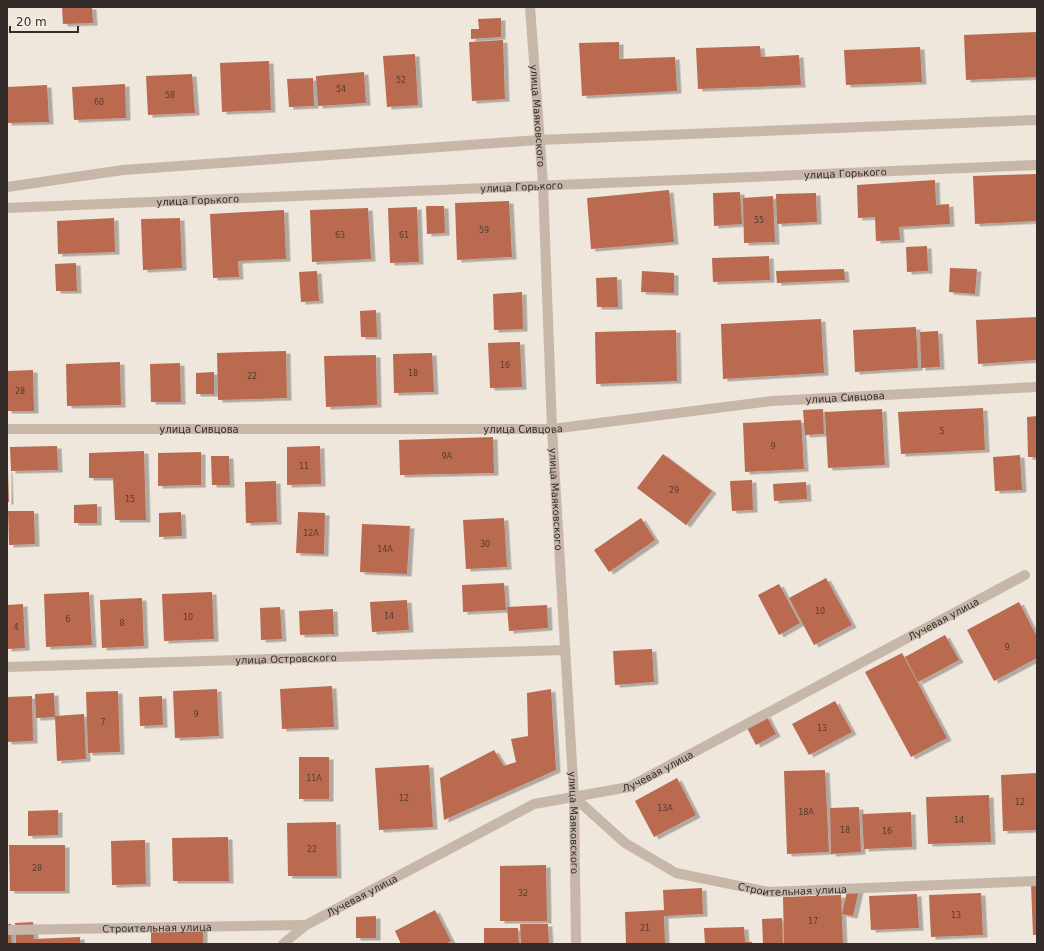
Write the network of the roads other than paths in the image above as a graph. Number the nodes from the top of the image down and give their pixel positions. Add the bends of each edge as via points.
1 (530, 7) edge
2 (1037, 120) edge
3 (539, 140) junction
4 (1037, 165) edge
5 (543, 184) junction
6 (7, 187) edge
7 (7, 208) edge
8 (1037, 387) edge
9 (7, 429) edge
10 (552, 430) junction
11 (1025, 575) dead end
12 (565, 650) junction
13 (7, 667) edge
14 (574, 797) junction
15 (1037, 881) edge
16 (306, 926) junction
17 (7, 930) edge
18 (282, 944) edge
19 (576, 944) edge

1 - 3 street, улица Маяковского
2 - 3 street
3 - 5 street, улица Маяковского
3 - 6 street via 123,170
4 - 5 street, улица Горького
5 - 7 street, улица Горького
5 - 10 street, улица Маяковского
8 - 10 street, улица Сивцова via 772,401
9 - 10 street, улица Сивцова
10 - 12 street, улица Маяковского
11 - 14 street, Лучевая улица via 629,788
12 - 13 street, улица Островского
12 - 14 street, улица Маяковского
14 - 15 street, Строительная улица via 625,843 676,873 769,892
14 - 16 street, Лучевая улица via 534,804
14 - 19 street, улица Маяковского
16 - 17 street, Строительная улица
16 - 18 street, Лучевая улица

